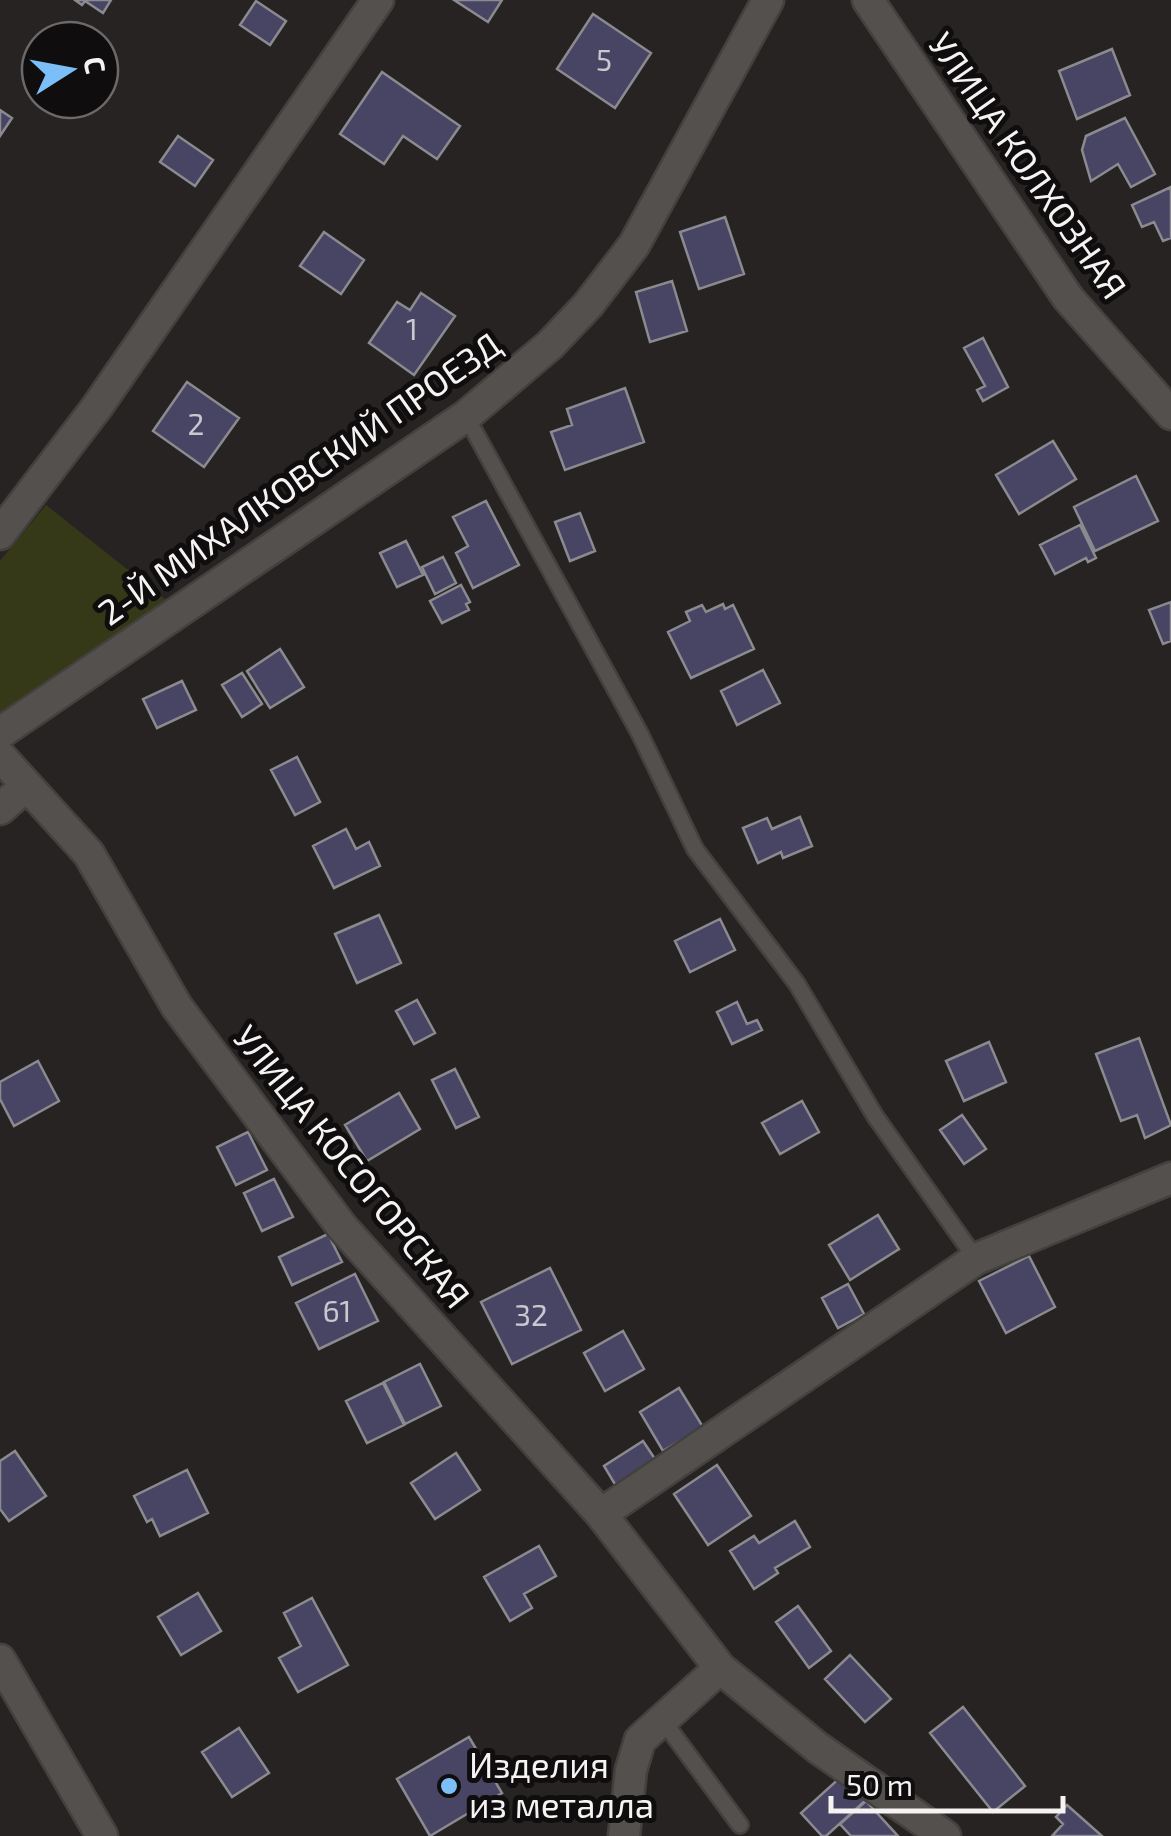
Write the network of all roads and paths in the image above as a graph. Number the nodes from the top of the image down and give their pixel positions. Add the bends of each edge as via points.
1 (378, 0) edge
2 (768, 0) edge
3 (868, 0) edge
4 (1171, 414) edge
5 (466, 416) junction
6 (0, 534) edge
7 (0, 733) edge
8 (0, 756) edge
9 (25, 788) junction
10 (0, 810) edge
11 (1171, 1178) edge
12 (976, 1259) junction
13 (601, 1514) junction
14 (0, 1660) edge
15 (720, 1668) junction
16 (662, 1718) junction
17 (740, 1824) dead end
18 (102, 1836) edge
19 (624, 1836) edge
20 (945, 1836) edge

1 - 6 street via 98,407
2 - 5 street, 2-Й МИХАЛКОВСКИЙ ПРОЕЗД via 634,245 550,345
3 - 4 street, УЛИЦА КОЛХОЗНАЯ via 1068,298
5 - 7 street, 2-Й МИХАЛКОВСКИЙ ПРОЕЗД
5 - 12 lane via 640,734 695,849 797,984 875,1116
8 - 9 street, УЛИЦА КОСОГОРСКАЯ
9 - 10 street
9 - 13 street, УЛИЦА КОСОГОРСКАЯ via 89,854 177,1007 342,1227
11 - 12 street
12 - 13 street
13 - 15 street, УЛИЦА КОСОГОРСКАЯ
14 - 18 street
15 - 16 street
15 - 20 street, УЛИЦА КОСОГОРСКАЯ via 818,1748
16 - 17 lane
16 - 19 street via 634,1755

